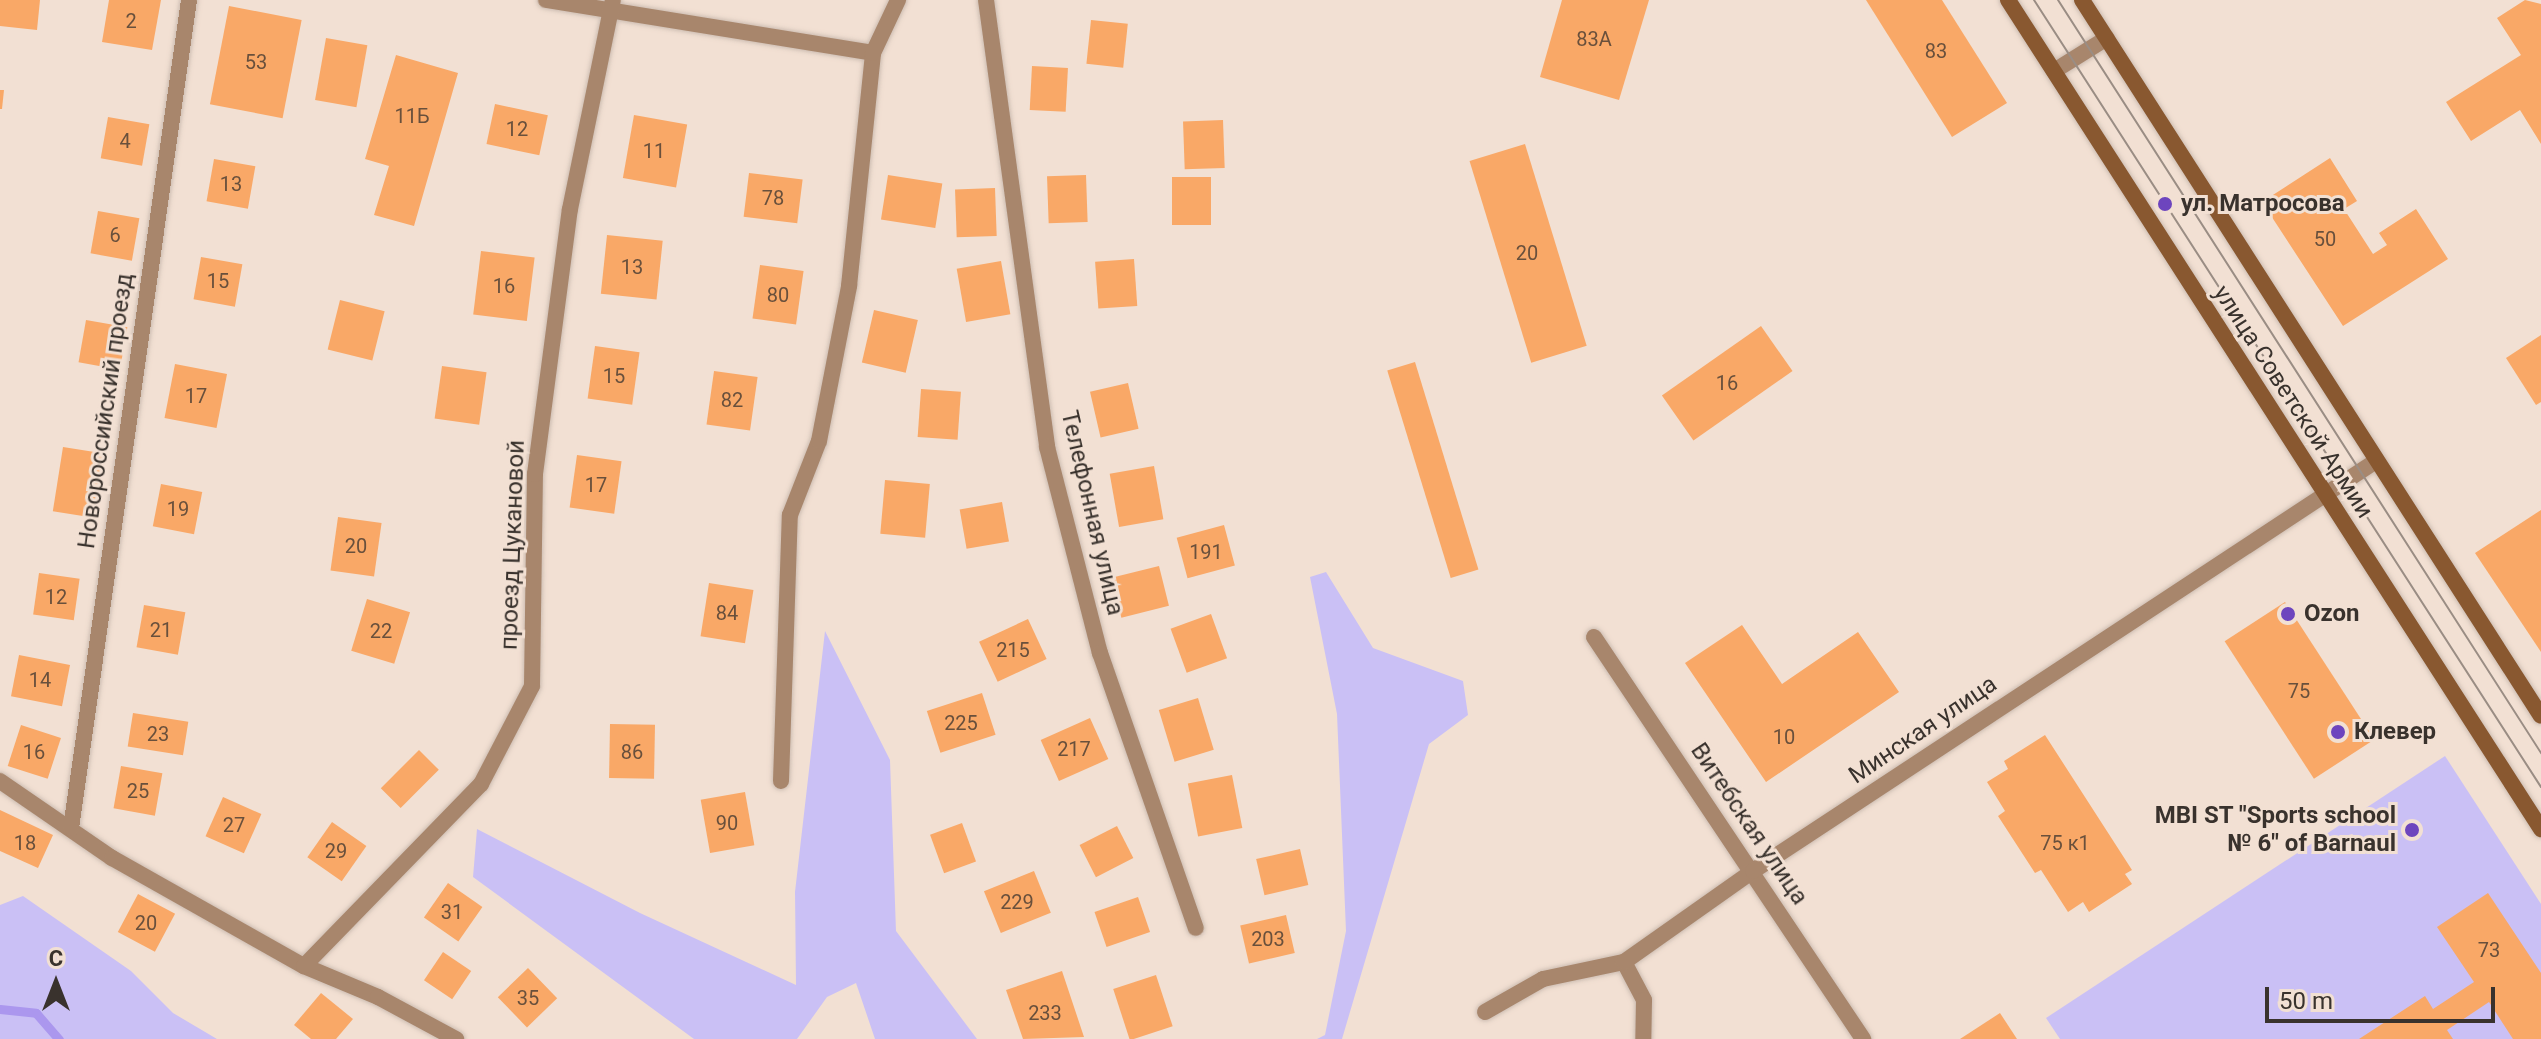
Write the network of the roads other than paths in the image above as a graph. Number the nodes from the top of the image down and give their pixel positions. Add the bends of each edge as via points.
1 (189, 0) edge
2 (546, 0) edge
3 (898, 0) edge
4 (986, 0) edge
5 (2008, 0) edge
6 (2082, 0) edge
7 (612, 6) edge
8 (2107, 38) junction
9 (873, 53) junction
10 (2054, 71) junction
11 (2376, 461) junction
12 (2323, 494) junction
13 (1594, 637) dead end
14 (2541, 716) edge
15 (0, 781) edge
16 (781, 781) dead end
17 (71, 828) junction
18 (2541, 829) edge
19 (1753, 871) junction
20 (1196, 928) dead end
21 (1624, 962) junction
22 (304, 966) junction
23 (1485, 1012) dead end
24 (456, 1039) edge
25 (1643, 1039) edge
26 (1863, 1039) edge

1 - 17 street, Новороссийский проезд
2 - 7 street
3 - 9 street
4 - 20 street, Телефонная улица via 1047,447 1100,653
5 - 10 main road, улица Советской Армии
6 - 8 main road, улица Советской Армии
7 - 9 street
7 - 22 street, проезд Цукановой via 570,209 535,474 532,686 481,784
8 - 10 street
8 - 11 main road, улица Советской Армии
9 - 16 street via 849,286 819,441 790,515
10 - 12 main road, улица Советской Армии
11 - 12 street, Минская улица
11 - 14 main road, улица Советской Армии
12 - 18 main road, улица Советской Армии
12 - 19 street, Минская улица
13 - 19 street, Витебская улица
15 - 17 street
17 - 22 street via 112,858
19 - 21 street, Минская улица
19 - 26 street, Витебская улица
21 - 23 street, Минская улица via 1543,979
21 - 25 street via 1644,1000
22 - 24 street via 378,997

